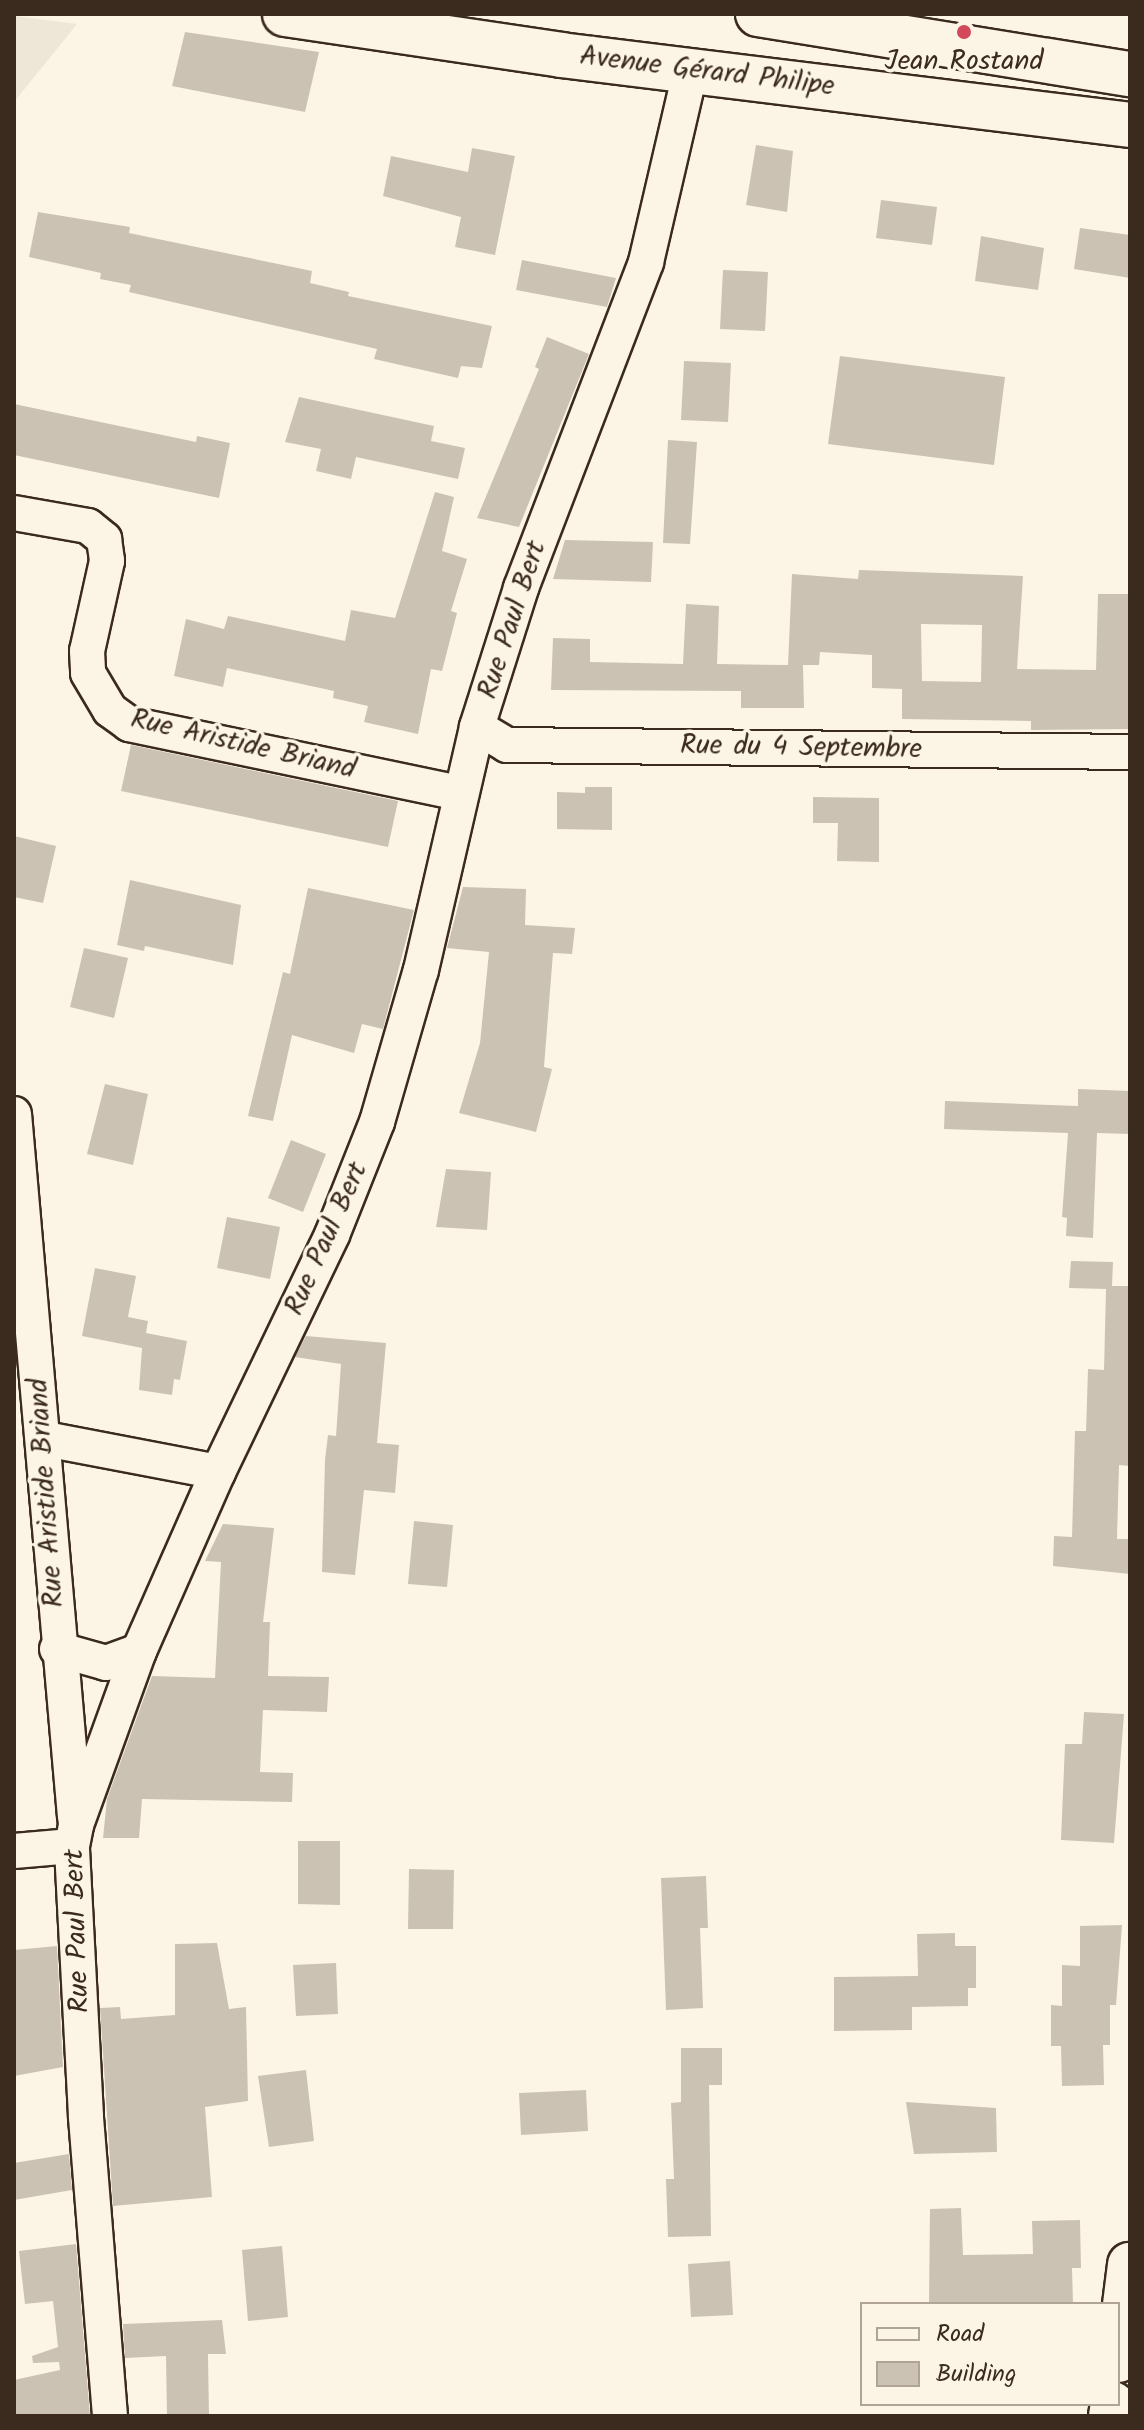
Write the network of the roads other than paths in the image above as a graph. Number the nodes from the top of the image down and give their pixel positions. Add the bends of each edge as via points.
1 (285, 14) edge
2 (758, 14) edge
3 (691, 68) junction
4 (1130, 74) edge
5 (1130, 125) edge
6 (14, 513) edge
7 (477, 727) junction
8 (1130, 752) edge
9 (460, 793) junction
10 (14, 1114) edge
11 (45, 1439) junction
12 (218, 1472) junction
13 (57, 1649) junction
14 (139, 1651) junction
15 (74, 1835) junction
16 (14, 1851) edge
17 (1130, 2265) edge
18 (1120, 2344) edge
19 (110, 2416) edge

1 - 3 main road, Avenue Gérard Philipe via 561,55
2 - 4 main road
3 - 5 main road, Avenue Gérard Philipe
3 - 7 street, Rue Paul Bert via 646,262 521,588
6 - 9 street, Rue Aristide Briand via 88,526 104,539 107,561 87,651 88,673 110,710 129,724
7 - 8 street, Rue du 4 Septembre via 507,745
7 - 9 street, Rue Paul Bert
9 - 12 street, Rue Paul Bert via 421,970 377,1122 332,1235
10 - 11 street, Rue Aristide Briand
11 - 12 street
11 - 13 street, Rue Aristide Briand
12 - 14 street, Rue Paul Bert
13 - 14 street via 106,1663
13 - 15 street, Rue Aristide Briand
14 - 15 street, Rue Paul Bert
15 - 16 street
15 - 19 street, Rue Paul Bert via 93,2234
17 - 18 main road

